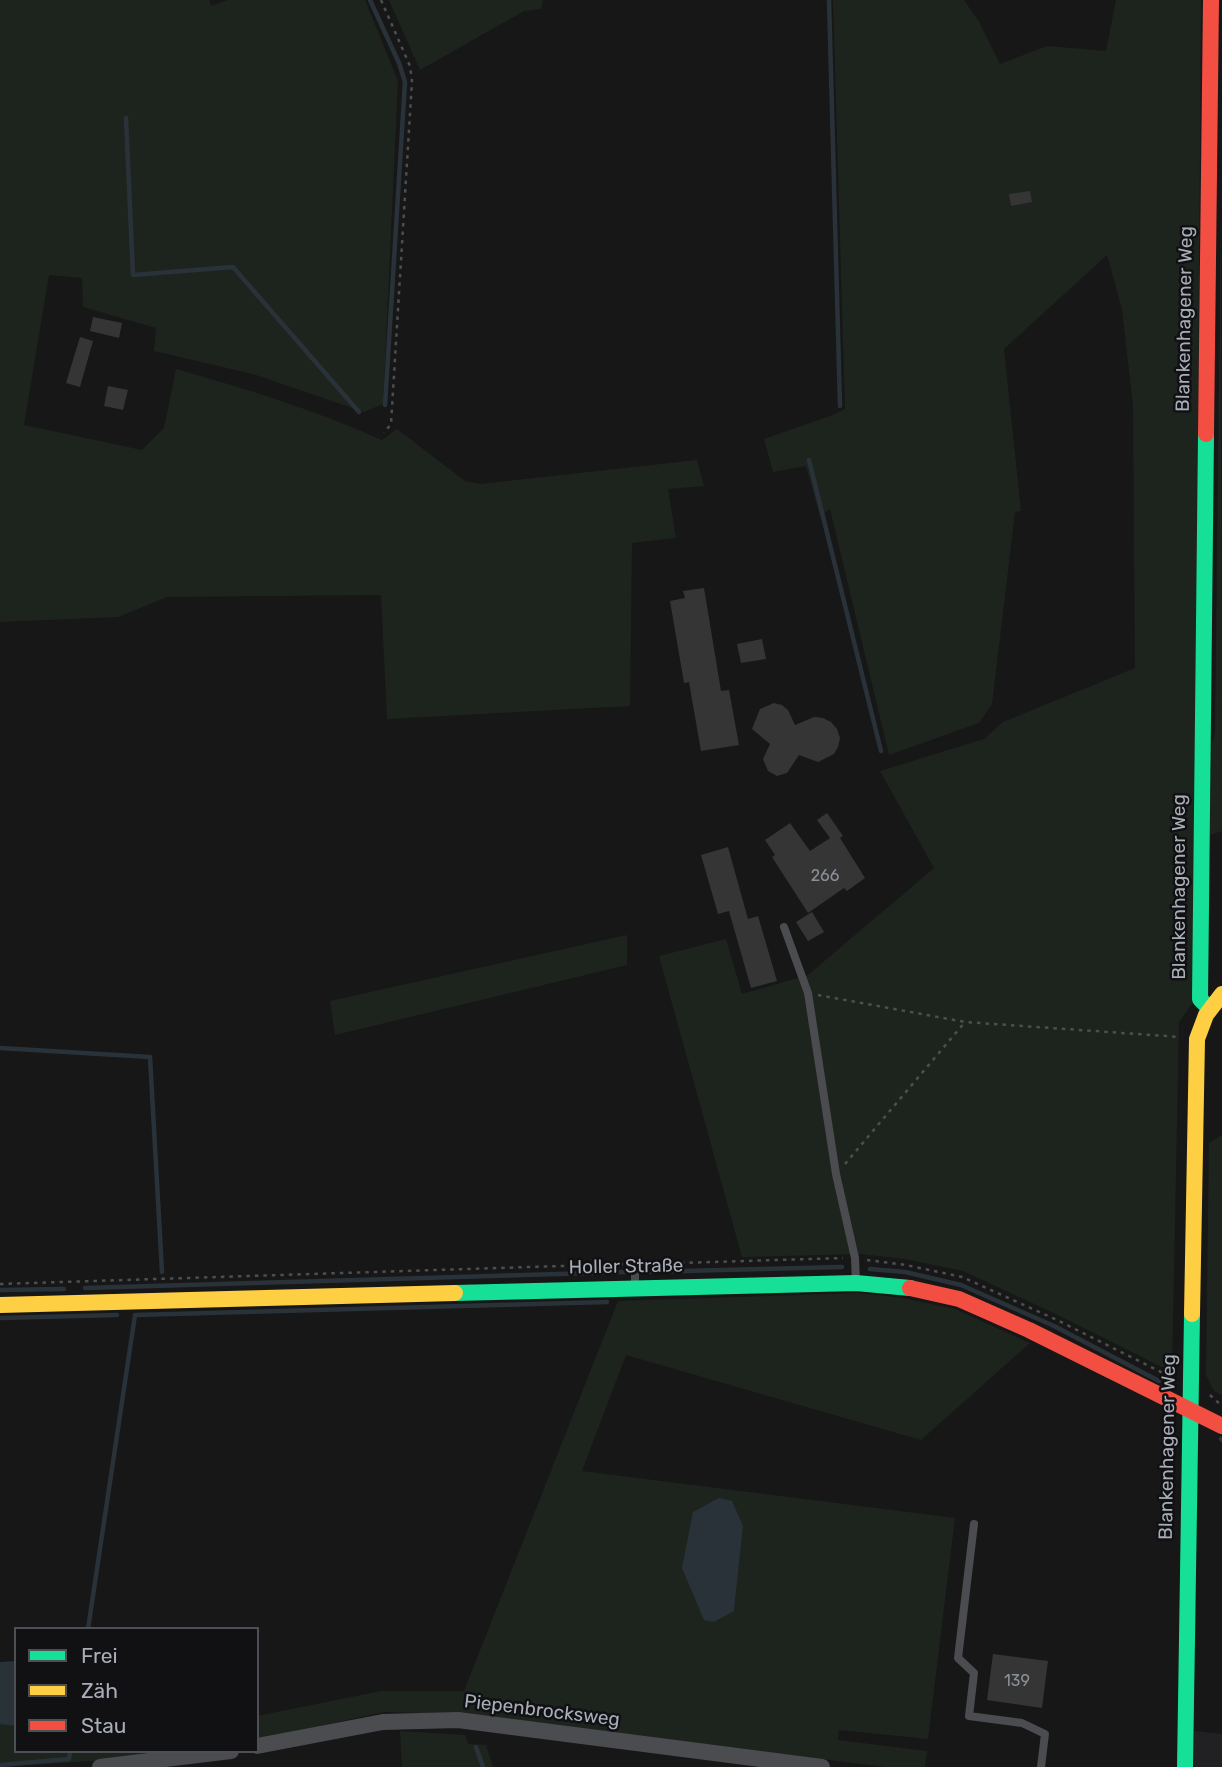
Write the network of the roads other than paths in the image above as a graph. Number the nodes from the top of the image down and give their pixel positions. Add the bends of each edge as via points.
1 (1211, 0) edge
2 (784, 927) dead end
3 (1222, 994) edge
4 (1209, 1008) junction
5 (635, 1264) dead end
6 (856, 1283) junction
7 (635, 1288) junction
8 (0, 1305) edge
9 (1189, 1409) junction
10 (1222, 1426) edge
11 (974, 1524) dead end
12 (259, 1746) edge
13 (215, 1753) edge
14 (100, 1767) edge
15 (822, 1767) edge
16 (1041, 1767) edge
17 (1185, 1767) edge

1 - 4 street, Blankenhagener Weg via 1200,991 1200,999
2 - 6 lane via 808,993
3 - 4 street
4 - 9 street, Blankenhagener Weg via 1197,1038
5 - 7 lane
6 - 7 street, Holler Straße
6 - 9 street, Holler Straße via 905,1287 959,1299
7 - 8 street, Holler Straße
9 - 10 street, Holler Straße
9 - 17 street, Blankenhagener Weg
11 - 16 lane via 958,1658 974,1673 969,1716 1021,1723 1045,1734
12 - 15 street, Piepenbrocksweg via 383,1722 458,1720
13 - 14 street

